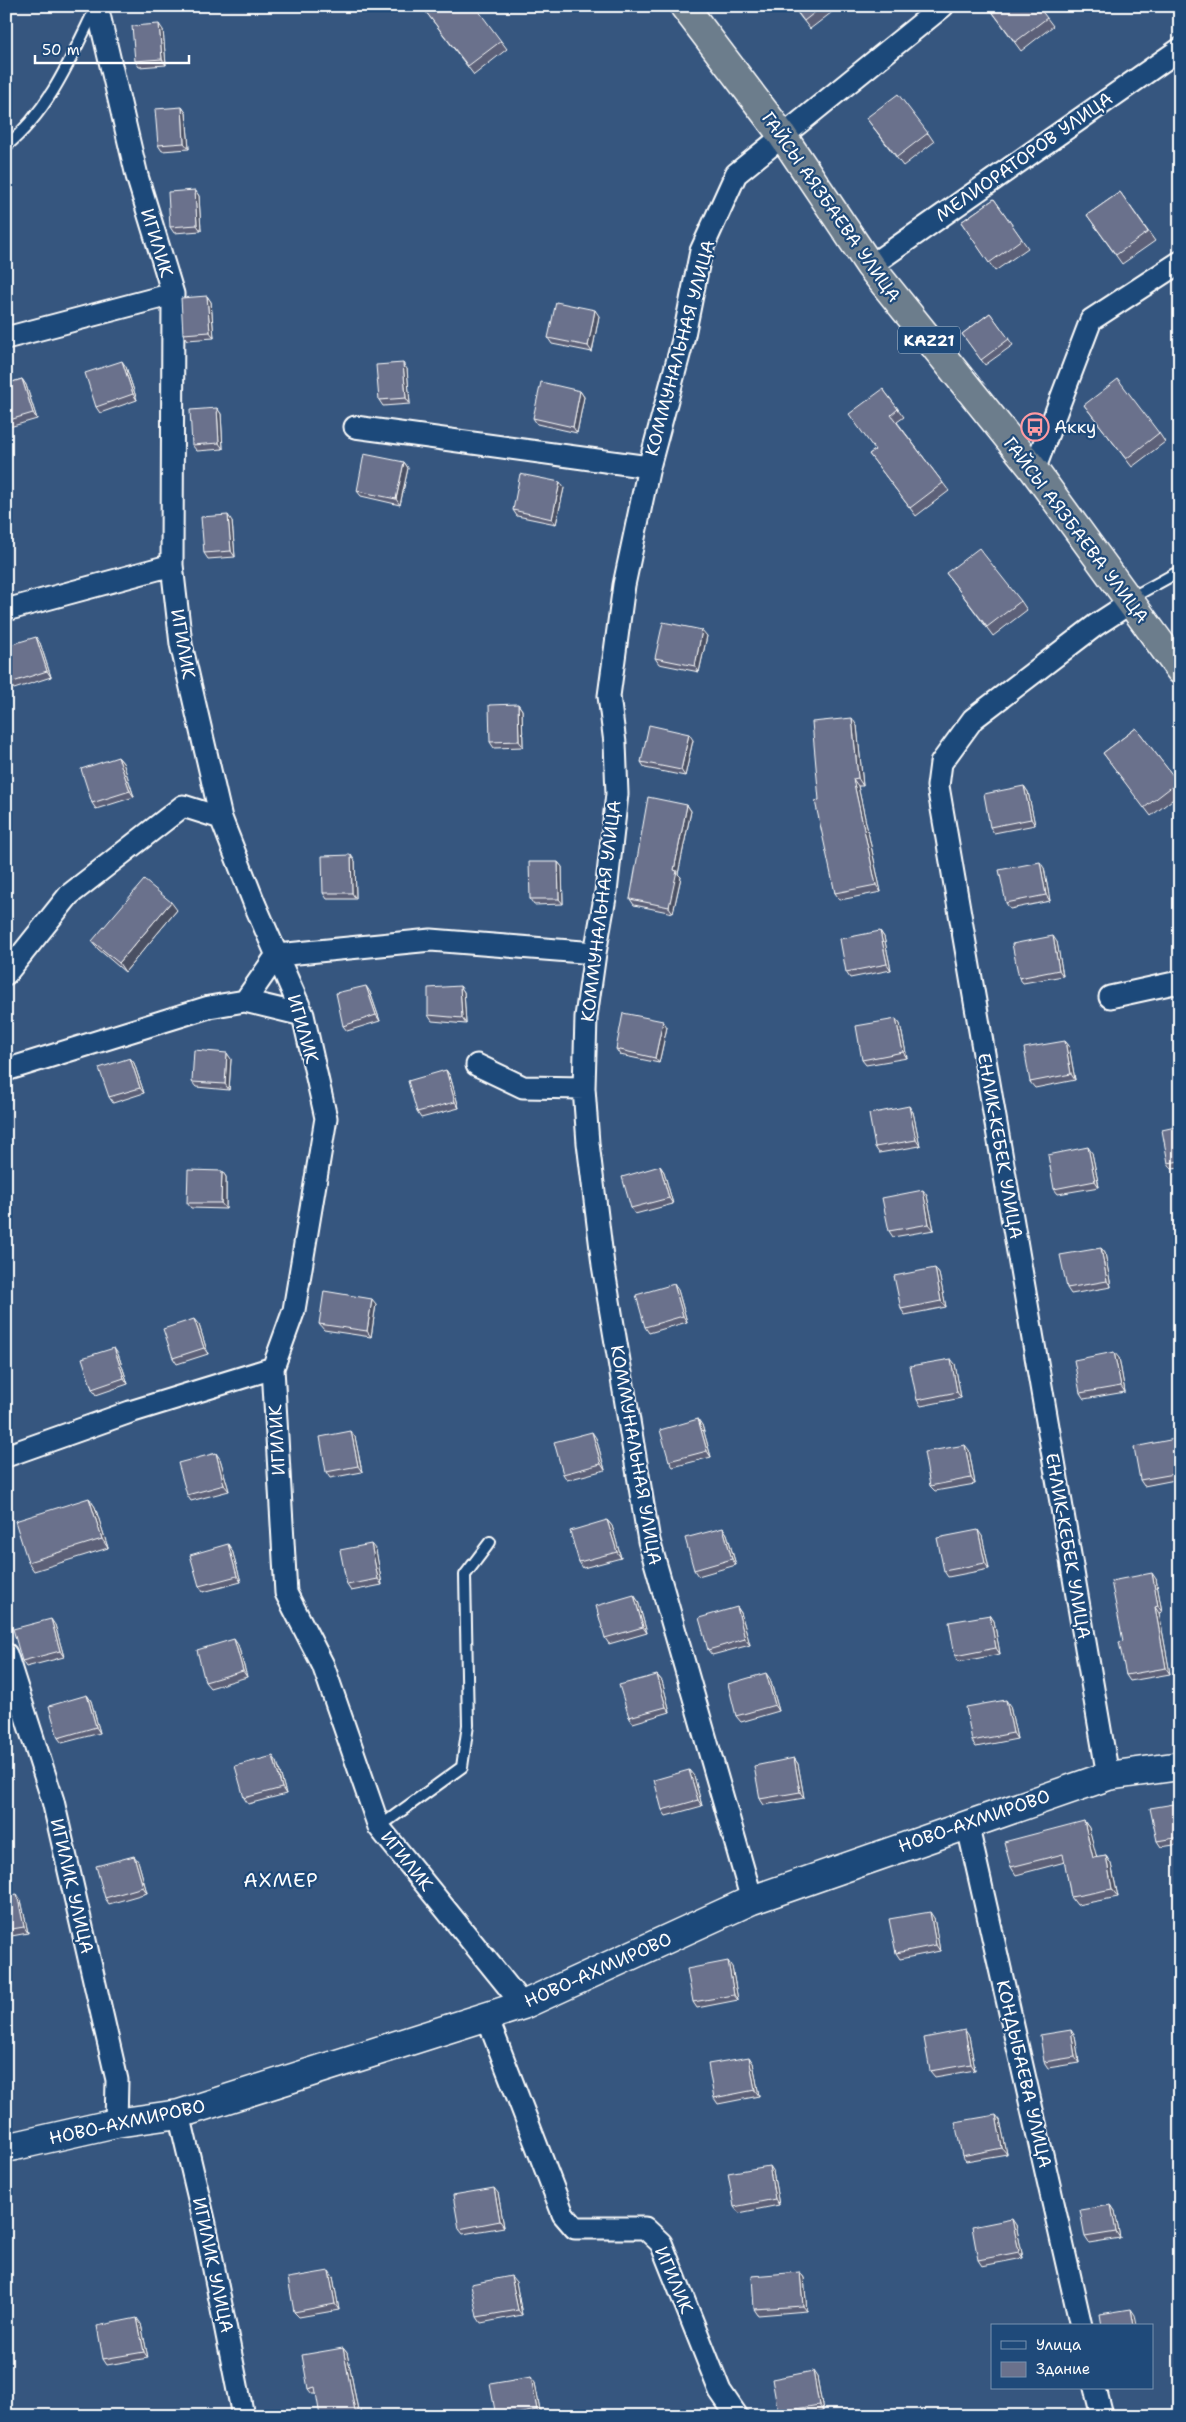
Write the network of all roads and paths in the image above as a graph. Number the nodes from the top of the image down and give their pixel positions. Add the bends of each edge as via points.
1 (97, 6) edge
2 (684, 6) edge
3 (943, 6) edge
4 (1180, 49) edge
5 (782, 135) junction
6 (6, 146) edge
7 (1180, 262) edge
8 (870, 266) junction
9 (173, 294) junction
10 (6, 338) edge
11 (355, 427) dead end
12 (649, 467) junction
13 (1034, 470) junction
14 (172, 565) junction
15 (1180, 570) edge
16 (1130, 603) junction
17 (6, 610) edge
18 (1180, 670) edge
19 (221, 818) junction
20 (595, 953) junction
21 (277, 955) junction
22 (6, 974) edge
23 (1180, 985) edge
24 (1110, 997) dead end
25 (245, 1001) junction
26 (303, 1015) junction
27 (477, 1065) dead end
28 (6, 1070) edge
29 (584, 1088) junction
30 (273, 1368) junction
31 (6, 1456) edge
32 (490, 1542) dead end
33 (6, 1654) edge
34 (1180, 1766) edge
35 (1108, 1776) junction
36 (967, 1823) junction
37 (380, 1826) junction
38 (752, 1900) junction
39 (523, 2005) junction
40 (486, 2017) junction
41 (179, 2114) junction
42 (116, 2123) junction
43 (6, 2148) edge
44 (1081, 2324) edge
45 (1096, 2390) edge
46 (243, 2416) edge
47 (737, 2416) edge
48 (1102, 2416) edge

1 - 6 lane via 59,83 20,134
1 - 9 street, ИГИЛИК via 137,176
2 - 5 highway, ГАЙСЫ АЯЗБАЕВА УЛИЦА / KAZ21
3 - 5 street
4 - 8 street, МЕЛИОРАТОРОВ УЛИЦА
5 - 8 highway, ГАЙСЫ АЯЗБАЕВА УЛИЦА / KAZ21
5 - 12 street, КОММУНАЛЬНАЯ УЛИЦА via 736,174 701,251
7 - 13 street via 1091,320
8 - 13 highway, ГАЙСЫ АЯЗБАЕВА УЛИЦА / KAZ21
9 - 10 street
9 - 14 street, ИГИЛИК
11 - 12 street, КОММУНАЛЬНАЯ УЛИЦА
12 - 20 street, КОММУНАЛЬНАЯ УЛИЦА via 624,584 609,696 617,794 606,892
13 - 16 highway, ГАЙСЫ АЯЗБАЕВА УЛИЦА / KAZ21
14 - 17 street
14 - 19 street, ИГИЛИК via 181,644
15 - 16 lane via 1140,593
16 - 18 highway, ГАЙСЫ АЯЗБАЕВА УЛИЦА / KAZ21
16 - 35 street, ЕНЛИК-КЕБЕК УЛИЦА via 973,719 941,763 938,786
19 - 21 street, ИГИЛИК
19 - 22 street via 183,806 69,895
20 - 21 street via 431,940
20 - 29 street, КОММУНАЛЬНАЯ УЛИЦА via 586,1017
21 - 25 street
21 - 26 street, ИГИЛИК
23 - 24 street via 1174,983
25 - 26 street
25 - 28 street via 209,1007
26 - 30 street, ИГИЛИК via 326,1118 294,1310
27 - 29 street via 523,1087
29 - 38 street, КОММУНАЛЬНАЯ УЛИЦА via 603,1265 649,1540
30 - 31 street via 130,1412
30 - 37 street, ИГИЛИК via 286,1593 323,1665
32 - 37 lane via 465,1575 468,1725 462,1767
33 - 42 street, ИГИЛИК УЛИЦА via 53,1800 117,2080
34 - 35 street, НОВО-АХМИРОВО
35 - 36 street, НОВО-АХМИРОВО
36 - 38 street, НОВО-АХМИРОВО
36 - 44 street, КОНДЫБАЕВА УЛИЦА
37 - 39 street, ИГИЛИК
38 - 39 street, НОВО-АХМИРОВО
39 - 40 street, НОВО-АХМИРОВО
40 - 41 street, НОВО-АХМИРОВО
40 - 47 street, ИГИЛИК via 563,2214 575,2228 645,2228 661,2242 720,2391
41 - 42 street, НОВО-АХМИРОВО
41 - 46 street, ИГИЛИК УЛИЦА via 205,2224
42 - 43 street, НОВО-АХМИРОВО
45 - 48 street

